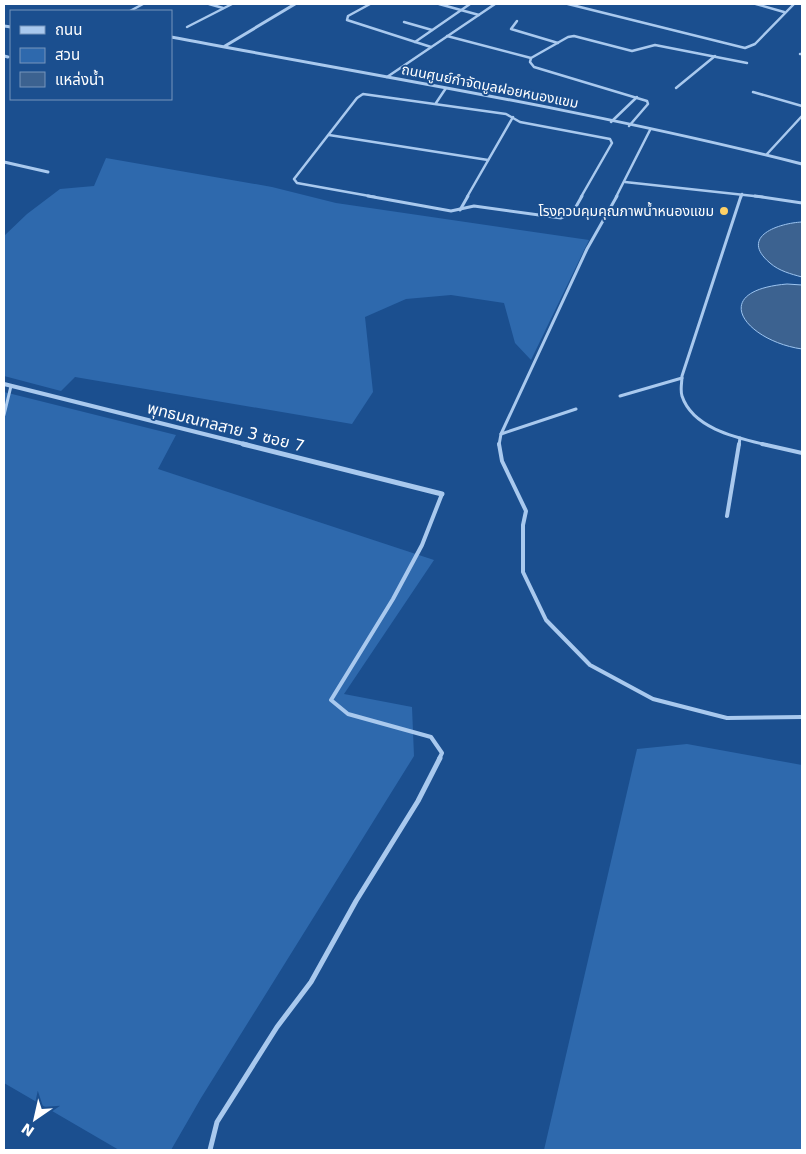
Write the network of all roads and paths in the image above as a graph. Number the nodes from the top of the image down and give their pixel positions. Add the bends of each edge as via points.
1 (143, 4) edge
2 (209, 4) edge
3 (232, 4) edge
4 (295, 4) edge
5 (370, 4) edge
6 (439, 4) edge
7 (470, 4) edge
8 (495, 4) edge
9 (568, 4) edge
10 (756, 4) edge
11 (794, 4) edge
12 (224, 8) junction
13 (132, 10) edge
14 (462, 10) junction
15 (784, 12) junction
16 (479, 15) junction
17 (518, 21) dead end
18 (404, 22) dead end
19 (187, 27) dead end
20 (432, 30) junction
21 (447, 36) junction
22 (172, 37) edge
23 (414, 42) junction
24 (558, 43) junction
25 (225, 46) junction
26 (431, 47) junction
27 (4, 56) edge
28 (714, 56) junction
29 (8, 57) dead end
30 (530, 58) junction
31 (747, 63) dead end
32 (387, 77) junction
33 (446, 88) junction
34 (676, 88) dead end
35 (753, 92) dead end
36 (637, 97) junction
37 (436, 103) junction
38 (802, 106) edge
39 (513, 118) junction
40 (802, 118) edge
41 (611, 122) junction
42 (630, 126) junction
43 (650, 130) junction
44 (328, 135) junction
45 (767, 154) junction
46 (488, 160) junction
47 (4, 162) edge
48 (802, 164) edge
49 (48, 172) dead end
50 (625, 182) junction
51 (742, 194) junction
52 (802, 204) edge
53 (460, 210) junction
54 (682, 378) junction
55 (4, 384) edge
56 (11, 386) junction
57 (620, 396) dead end
58 (576, 409) dead end
59 (4, 415) edge
60 (501, 434) junction
61 (740, 438) junction
62 (802, 454) edge
63 (442, 494) joint
64 (727, 516) dead end
65 (802, 717) edge
66 (210, 1150) edge

1 - 13 lane
2 - 12 lane
3 - 12 lane
4 - 25 street
5 - 23 lane via 348,16 347,20
6 - 14 lane
7 - 14 lane
8 - 16 lane
9 - 15 lane via 740,48 755,44
10 - 15 lane
11 - 15 lane
12 - 19 lane
14 - 16 lane
14 - 20 lane
16 - 21 lane
17 - 24 lane via 510,29
18 - 20 lane
20 - 23 lane
21 - 26 lane
21 - 30 lane
22 - 25 street, ถนนศูนย์กำจัดมูลฝอยหนองแขม
23 - 26 lane
24 - 28 lane via 574,36 632,51 655,45
24 - 30 lane
25 - 32 street, ถนนศูนย์กำจัดมูลฝอยหนองแขม
26 - 32 lane
27 - 29 street
28 - 31 lane
28 - 34 lane
30 - 36 lane via 534,67
32 - 33 street, ถนนศูนย์กำจัดมูลฝอยหนองแขม
33 - 37 lane
33 - 41 street, ถนนศูนย์กำจัดมูลฝอยหนองแขม
35 - 38 lane
36 - 41 lane
36 - 42 lane via 648,104
37 - 39 lane via 506,114
37 - 44 lane via 363,94
39 - 46 lane
39 - 53 lane via 601,136 612,143 569,216 561,218 474,206
40 - 45 lane
41 - 42 street, ถนนศูนย์กำจัดมูลฝอยหนองแขม
42 - 43 street, ถนนศูนย์กำจัดมูลฝอยหนองแขม
43 - 45 street, ถนนศูนย์กำจัดมูลฝอยหนองแขม
43 - 50 lane
44 - 46 lane
44 - 53 lane via 294,179 297,183
45 - 48 street, ถนนศูนย์กำจัดมูลฝอยหนองแขม
46 - 53 lane
47 - 49 street
50 - 51 lane
50 - 60 lane via 587,249
51 - 52 lane
51 - 54 lane
54 - 57 lane
54 - 61 lane via 682,395 691,413 714,428
55 - 56 street, พุทธมณฑลสาย 3 ซอย 7
56 - 59 lane
56 - 63 street, พุทธมณฑลสาย 3 ซอย 7
58 - 60 lane
60 - 65 lane via 498,448 502,461 526,511 523,572 546,620 590,665 653,699 727,718
61 - 62 lane
61 - 64 lane
63 - 66 lane via 422,545 393,599 331,700 348,714 431,737 442,753 418,801 312,982 277,1027 216,1122

